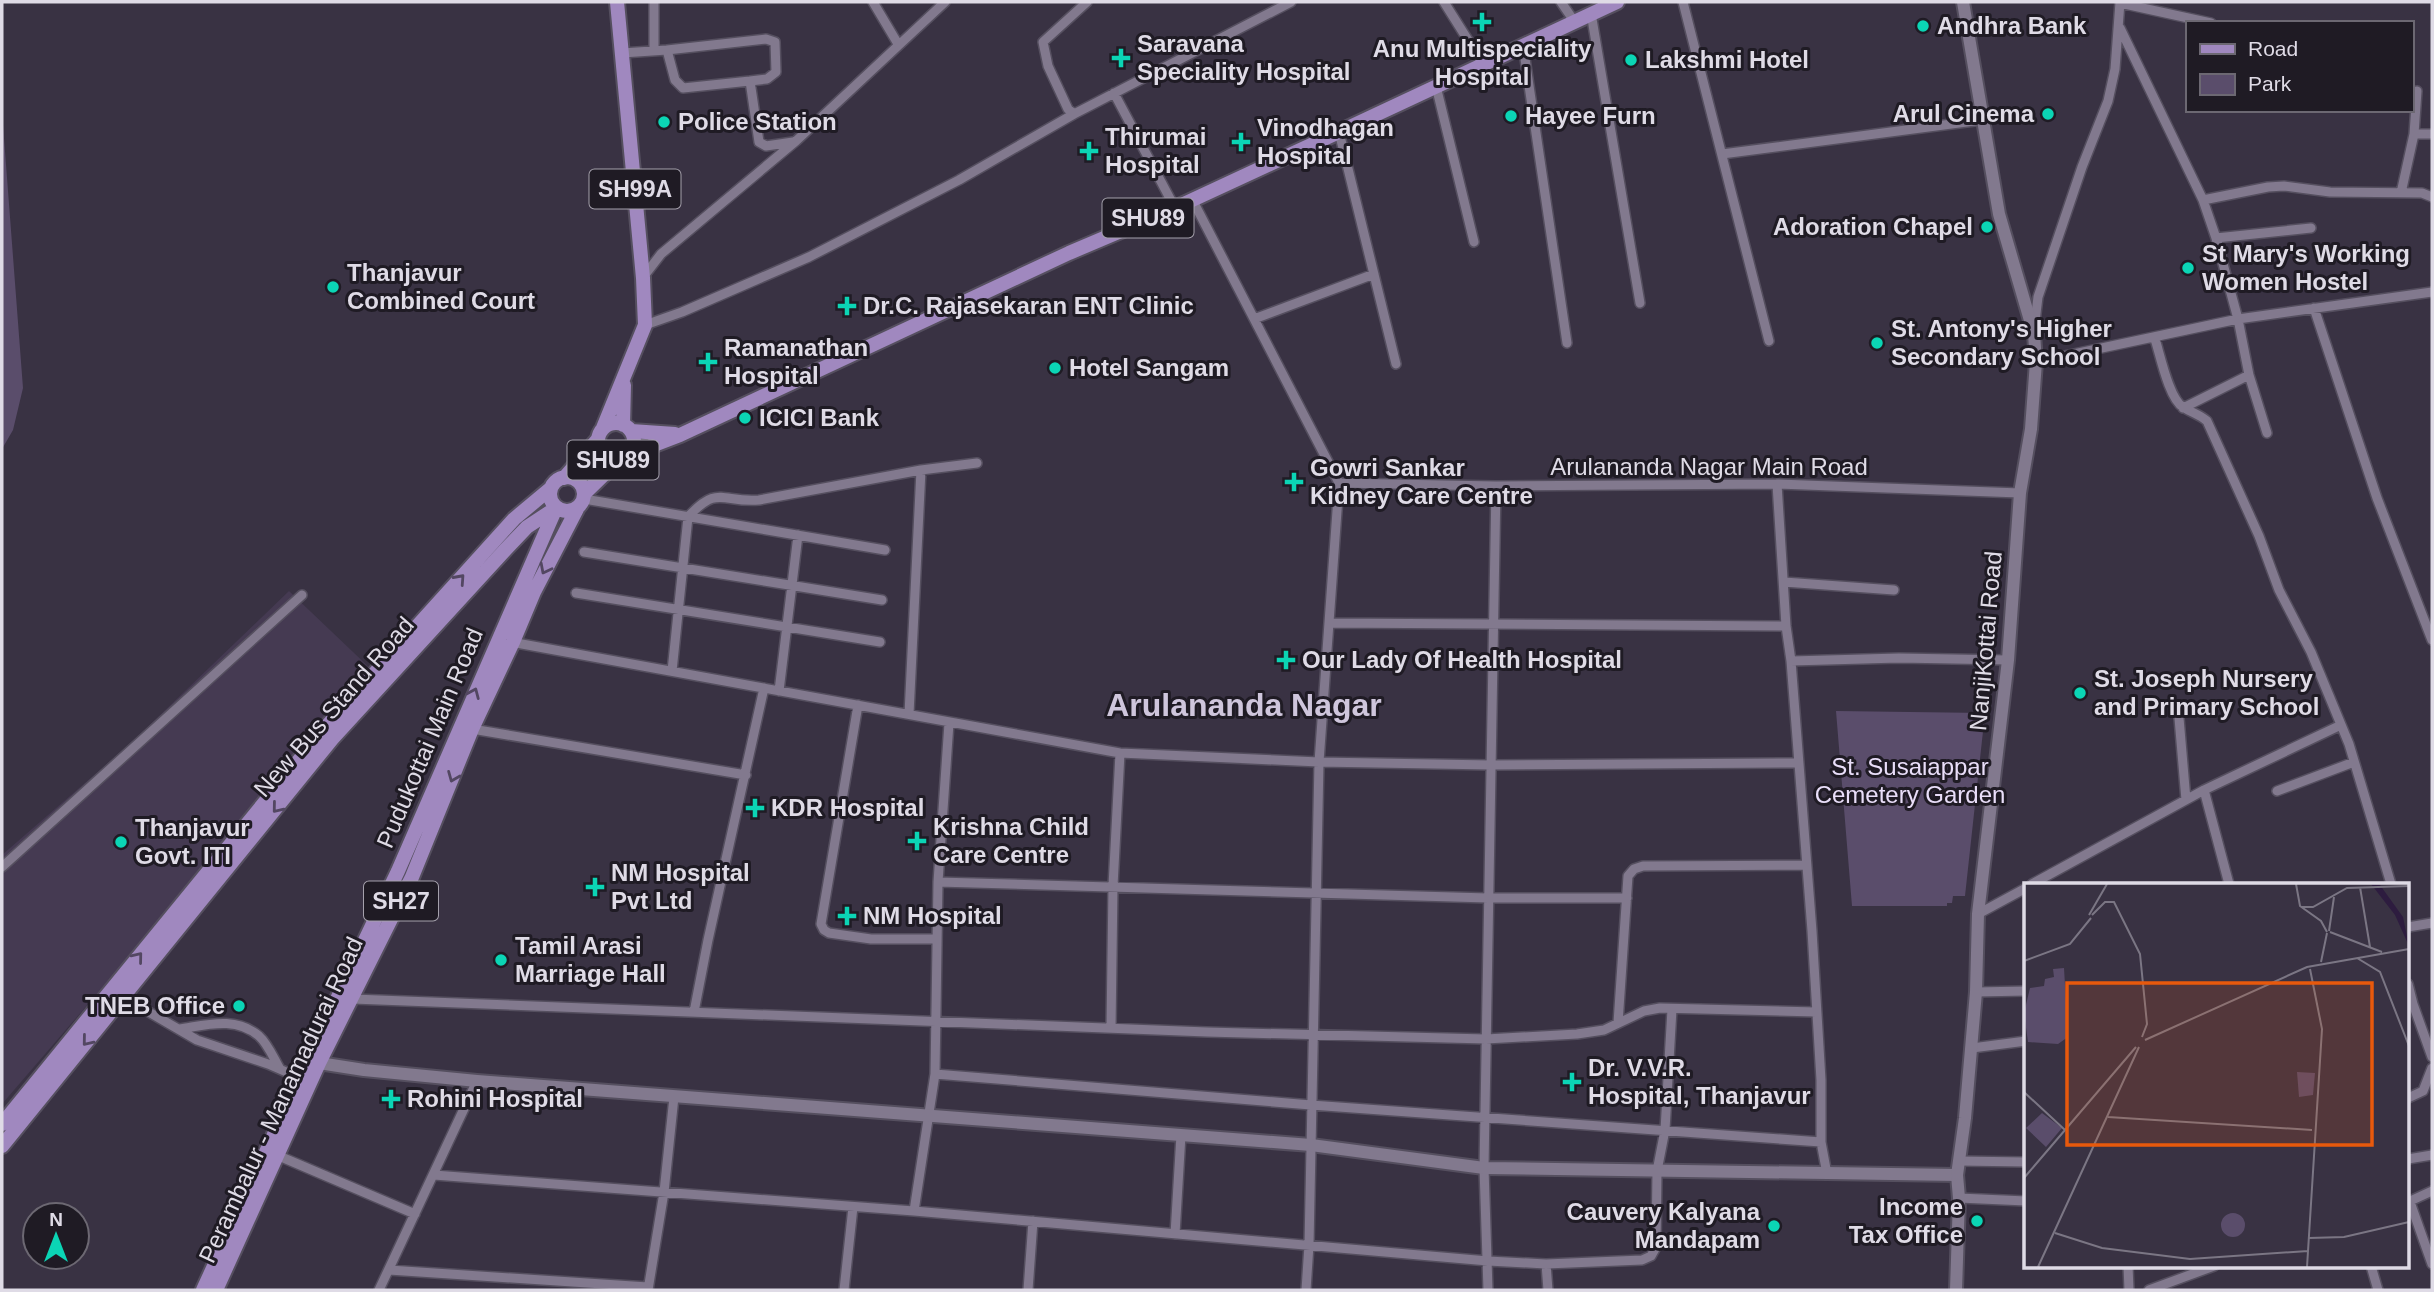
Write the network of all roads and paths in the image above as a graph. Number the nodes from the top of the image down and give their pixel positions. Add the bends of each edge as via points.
1 (617, 2) edge
2 (654, 2) edge
3 (873, 2) edge
4 (945, 2) edge
5 (1087, 2) edge
6 (1291, 2) edge
7 (1444, 2) edge
8 (1561, 2) edge
9 (1617, 2) edge
10 (1683, 2) edge
11 (1963, 2) edge
12 (2120, 3) edge
13 (1591, 13) junction
14 (1574, 21) junction
15 (2202, 21) edge
16 (2120, 28) junction
17 (898, 44) junction
18 (1523, 45) junction
19 (667, 50) junction
20 (654, 51) junction
21 (622, 53) junction
22 (1483, 64) junction
23 (750, 80) junction
24 (1436, 86) junction
25 (2417, 91) dead end
26 (1114, 93) junction
27 (1073, 114) junction
28 (1982, 120) junction
29 (1339, 132) junction
30 (2414, 134) junction
31 (2432, 134) edge
32 (796, 141) junction
33 (1722, 154) junction
34 (2401, 192) junction
35 (2432, 197) edge
36 (1192, 199) junction
37 (2203, 200) junction
38 (1175, 208) junction
39 (2311, 228) dead end
40 (2216, 238) junction
41 (1474, 242) dead end
42 (1374, 274) junction
43 (643, 278) junction
44 (2432, 292) edge
45 (1640, 303) dead end
46 (2314, 309) junction
47 (1254, 319) junction
48 (2238, 320) junction
49 (645, 325) junction
50 (2034, 334) junction
51 (2155, 338) junction
52 (1769, 341) dead end
53 (1567, 343) dead end
54 (2036, 362) junction
55 (1396, 364) dead end
56 (625, 373) junction
57 (2249, 375) junction
58 (2183, 408) junction
59 (627, 428) junction
60 (2267, 433) dead end
61 (600, 434) junction
62 (680, 435) junction
63 (623, 457) junction
64 (977, 463) dead end
65 (921, 470) junction
66 (564, 478) junction
67 (1339, 483) junction
68 (1777, 484) junction
69 (1496, 485) junction
70 (551, 488) junction
71 (2020, 493) junction
72 (582, 500) junction
73 (556, 508) junction
74 (688, 517) junction
75 (798, 536) junction
76 (885, 550) dead end
77 (584, 552) dead end
78 (683, 567) junction
79 (1784, 582) junction
80 (792, 585) junction
81 (1894, 590) dead end
82 (576, 593) dead end
83 (302, 595) dead end
84 (882, 600) dead end
85 (678, 609) junction
86 (1329, 623) junction
87 (1494, 625) junction
88 (787, 626) junction
89 (1786, 626) junction
90 (498, 637) junction
91 (2432, 640) edge
92 (513, 642) junction
93 (880, 642) dead end
94 (2008, 660) junction
95 (1791, 661) junction
96 (672, 671) junction
97 (764, 688) junction
98 (779, 691) junction
99 (858, 705) junction
100 (909, 714) junction
101 (2179, 719) dead end
102 (949, 723) junction
103 (2341, 725) junction
104 (472, 729) junction
105 (1120, 753) junction
106 (1319, 762) junction
107 (2354, 762) junction
108 (1797, 763) junction
109 (1491, 765) junction
110 (746, 775) junction
111 (2204, 790) junction
112 (2277, 791) dead end
113 (2186, 800) junction
114 (1806, 865) junction
115 (2, 867) edge
116 (398, 871) junction
117 (412, 877) junction
118 (938, 882) junction
119 (2034, 883) edge
120 (2229, 883) edge
121 (2391, 883) edge
122 (1113, 886) junction
123 (2024, 889) edge
124 (1316, 894) junction
125 (1488, 898) junction
126 (1627, 898) junction
127 (1978, 914) junction
128 (2432, 923) edge
129 (2410, 927) edge
130 (937, 939) junction
131 (2024, 991) edge
132 (1976, 992) junction
133 (2410, 992) edge
134 (123, 997) junction
135 (353, 999) junction
136 (1672, 1009) junction
137 (694, 1012) junction
138 (1816, 1012) junction
139 (937, 1021) junction
140 (1618, 1023) junction
141 (1111, 1028) junction
142 (178, 1029) junction
143 (1313, 1035) junction
144 (1486, 1039) junction
145 (2024, 1041) edge
146 (1972, 1048) junction
147 (2432, 1057) edge
148 (314, 1061) junction
149 (2432, 1068) edge
150 (280, 1069) junction
151 (935, 1074) junction
152 (300, 1078) junction
153 (477, 1082) junction
154 (674, 1097) junction
155 (2410, 1097) edge
156 (1311, 1105) junction
157 (928, 1116) junction
158 (1486, 1116) junction
159 (2, 1124) edge
160 (1665, 1130) junction
161 (1181, 1135) junction
162 (1821, 1142) junction
163 (1311, 1145) junction
164 (2, 1146) edge
165 (2432, 1155) edge
166 (279, 1156) junction
167 (2410, 1159) edge
168 (1960, 1161) junction
169 (2024, 1162) edge
170 (1484, 1168) junction
171 (1657, 1171) junction
172 (1827, 1174) junction
173 (434, 1175) junction
174 (1957, 1175) junction
175 (2432, 1191) edge
176 (664, 1192) junction
177 (1959, 1198) junction
178 (2024, 1201) edge
179 (2410, 1202) edge
180 (2410, 1205) edge
181 (853, 1207) junction
182 (914, 1211) junction
183 (415, 1214) junction
184 (243, 1219) junction
185 (1033, 1221) junction
186 (1175, 1234) junction
187 (1309, 1245) junction
188 (1488, 1261) junction
189 (1546, 1264) junction
190 (2432, 1264) edge
191 (2128, 1268) edge
192 (2209, 1268) edge
193 (2372, 1268) edge
194 (388, 1270) junction
195 (648, 1289) edge
196 (204, 1290) edge
197 (216, 1290) edge
198 (379, 1290) edge
199 (844, 1290) edge
200 (1028, 1290) edge
201 (1306, 1290) edge
202 (1488, 1290) edge
203 (1548, 1290) edge
204 (1956, 1290) edge
205 (2129, 1290) edge
206 (2149, 1290) edge
207 (2378, 1290) edge

1 - 21 main road, SH99A
2 - 20 street
3 - 17 street
4 - 17 street
5 - 27 street via 1043,42 1048,66
6 - 26 street
7 - 22 street
8 - 14 street
9 - 13 main road, SHU89
10 - 33 street
11 - 28 street, NanjiKottai Road
12 - 15 street
12 - 16 street
13 - 14 main road, SHU89
13 - 45 street
14 - 18 main road, SHU89
16 - 37 street
16 - 50 street via 2108,102 2038,297
17 - 32 street
18 - 22 main road, SHU89
18 - 53 street
19 - 20 street
19 - 23 street via 675,80 682,88
19 - 23 street via 775,42 776,72 767,79
20 - 21 street
21 - 43 main road, SH99A
22 - 24 main road, SHU89
23 - 32 street via 759,142 766,146
24 - 29 main road, SHU89
24 - 41 street
25 - 30 street
26 - 27 street
26 - 38 street
27 - 49 street via 959,180 808,257
28 - 33 street
28 - 50 street, NanjiKottai Road via 1999,214
29 - 36 main road, SHU89
29 - 42 street
30 - 31 street
30 - 34 street
32 - 43 street via 660,254
33 - 52 street
34 - 35 street
34 - 37 street via 2330,192 2284,186
36 - 38 main road, SHU89
36 - 47 street
37 - 40 street
38 - 62 main road, SHU89
39 - 40 street
40 - 48 street
42 - 47 street
42 - 55 street
43 - 49 main road, SH99A
44 - 46 street
46 - 48 street
46 - 91 street
47 - 67 street
48 - 51 street
48 - 57 street
49 - 56 main road, SH99A
50 - 54 street, NanjiKottai Road
51 - 54 street
51 - 58 street via 2175,400
54 - 71 street, NanjiKottai Road
56 - 59 main road, SH99A
56 - 61 main road, SH99A
57 - 58 street
57 - 60 street
58 - 103 street via 2207,421
59 - 61 main road, SHU89 via 613,423
59 - 62 main road, SHU89
59 - 63 main road, SHU89 via 634,442
61 - 63 main road, SHU89 via 603,455
61 - 66 main road, SHU89
62 - 63 main road, SHU89
63 - 72 main road, SHU89
64 - 65 street
65 - 74 street via 759,500 712,497
65 - 100 street
66 - 70 main road, SHU89
66 - 72 main road, SHU89 via 575,479 583,487
67 - 69 street, Arulananda Nagar Main Road
67 - 86 street
68 - 69 street, Arulananda Nagar Main Road
68 - 71 street, Arulananda Nagar Main Road
68 - 79 street
69 - 87 street
70 - 73 main road, SHU89
159 -> 70 main road, New Bus Stand Road / SHU89 via 327,726 514,519
71 - 94 street, NanjiKottai Road
72 - 73 main road, SHU89 via 566,512
72 - 74 street
72 -> 92 main road, Perambalur - Manamadurai Road / SH27
73 - 90 main road, Pudukottai Main Road / SH27
73 -> 134 main road, New Bus Stand Road / SHU89 via 527,527 369,697
74 - 75 street
74 - 78 street
75 - 76 street
75 - 80 street
77 - 78 street
78 - 80 street
78 - 85 street
79 - 81 street
79 - 89 street
80 - 84 street
80 - 88 street
82 - 85 street
83 - 115 street
85 - 88 street
85 - 96 street
86 - 87 street
86 - 106 street
87 - 89 street
87 - 109 street
88 - 93 street
88 - 98 street
89 - 95 street
90 - 92 street
116 -> 90 main road, Pudukottai Main Road / SH27
92 - 96 street
92 - 104 main road, Perambalur - Manamadurai Road / SH27
94 - 95 street
94 - 127 street, NanjiKottai Road
95 - 108 street
96 - 97 street
97 - 98 street
97 - 110 street
98 - 99 street
99 - 100 street
99 - 130 street via 821,924 829,933 871,939
100 - 102 street
101 - 113 street
102 - 105 street
102 - 118 street
103 - 107 street
103 - 111 street
104 - 110 street
104 -> 117 main road, Perambalur - Manamadurai Road / SH27
105 - 106 street
105 - 122 street
106 - 109 street
106 - 124 street
107 - 112 street
107 - 121 street
108 - 109 street
108 - 114 street
109 - 125 street
110 - 137 street
111 - 113 street
111 - 120 street
113 - 119 street
114 - 126 street via 1643,866 1628,876
114 - 138 street
116 - 117 main road
116 - 148 main road, Pudukottai Main Road / SH27
117 - 135 main road, Perambalur - Manamadurai Road / SH27
118 - 122 street
118 - 130 street
122 - 124 street
122 - 141 street
123 - 127 street
124 - 125 street
124 - 143 street
125 - 126 street
125 - 144 street
126 - 140 street
127 - 132 street, NanjiKottai Road
128 - 129 street
130 - 139 street
131 - 132 street
132 - 146 street, NanjiKottai Road
133 - 147 street
134 - 142 street
134 -> 164 main road, New Bus Stand Road / SHU89
135 - 137 street
135 - 148 main road, Perambalur - Manamadurai Road / SH27
136 - 138 street
136 - 140 street via 1644,1011
136 - 160 street
137 - 139 street
138 - 162 street
139 - 141 street
139 - 151 street
140 - 144 street via 1577,1034
141 - 143 street
142 - 150 street
142 - 150 street via 234,1023 260,1037
143 - 144 street
143 - 156 street
144 - 158 street
145 - 146 street
146 - 168 street, NanjiKottai Road
148 - 152 main road, Pudukottai Main Road / SH27
148 - 153 street
148 - 166 main road, Perambalur - Manamadurai Road / SH27
149 - 155 street via 2423,1091
150 - 152 street
151 - 156 street
151 - 157 street
152 - 184 main road, Pudukottai Main Road / SH27
153 - 154 street
153 - 173 street
154 - 157 street
154 - 176 street
156 - 158 street
156 - 163 street
157 - 161 street
157 - 182 street
158 - 160 street
158 - 170 street
160 - 162 street
160 - 171 street
161 - 163 street
161 - 186 street
162 - 172 street
163 - 170 street
163 - 187 street
165 - 167 street
166 - 183 street
166 - 184 main road, Perambalur - Manamadurai Road / SH27
168 - 169 street
168 - 174 street, NanjiKottai Road
170 - 171 street
170 - 188 street
171 - 172 street
171 - 189 street via 1656,1247 1651,1256
172 - 174 street
173 - 176 street
173 - 183 street
174 - 177 street, NanjiKottai Road
175 - 179 street
176 - 181 street
176 - 195 street
177 - 178 street
177 - 204 street, NanjiKottai Road
180 - 190 street
181 - 182 street
181 - 199 street
182 - 185 street
183 - 194 street
184 - 196 main road, Pudukottai Main Road / SH27
184 - 197 main road, Perambalur - Manamadurai Road / SH27
185 - 186 street
185 - 200 street
186 - 187 street
187 - 188 street
187 - 201 street
188 - 189 street
188 - 202 street
189 - 203 street
191 - 205 street
192 - 206 street
193 - 207 street
194 - 195 street
194 - 198 street

